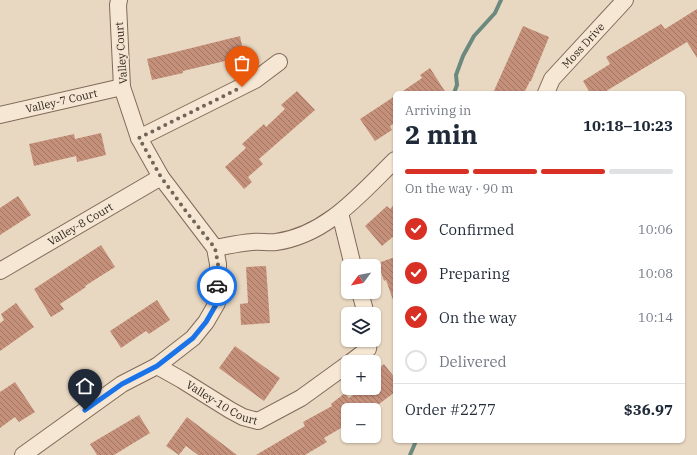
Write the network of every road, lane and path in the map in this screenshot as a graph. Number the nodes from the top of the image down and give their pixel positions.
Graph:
1 (119, 0) edge
2 (625, 0) edge
3 (279, 62) dead end
4 (122, 87) junction
5 (547, 91) edge
6 (0, 115) edge
7 (139, 138) junction
8 (393, 162) edge
9 (161, 177) junction
10 (340, 213) junction
11 (215, 248) junction
12 (351, 259) edge
13 (0, 271) edge
14 (368, 347) edge
15 (360, 355) edge
16 (157, 366) junction
17 (341, 369) edge
18 (23, 455) edge

1 - 4 street, Valley Court
2 - 5 street, Moss Drive
3 - 7 street
4 - 6 street, Valley-7 Court
4 - 7 street, Valley Court
7 - 9 street, Valley Court
8 - 10 street
9 - 11 street, Valley Court
9 - 13 street, Valley-8 Court
10 - 11 street
10 - 12 street
11 - 16 street
14 - 15 street
16 - 17 street, Valley-10 Court
16 - 18 street

